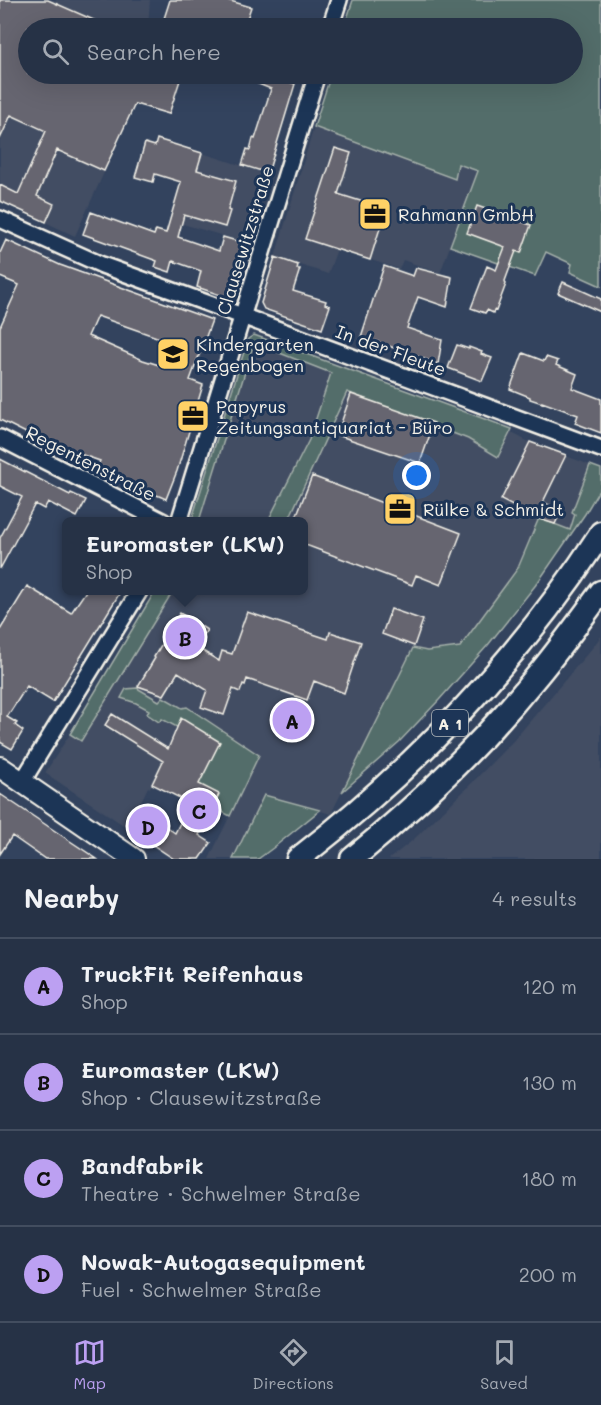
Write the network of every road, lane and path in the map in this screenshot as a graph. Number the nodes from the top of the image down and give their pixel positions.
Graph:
1 (339, 0) edge
2 (333, 18) edge
3 (314, 84) edge
4 (0, 219) edge
5 (242, 316) junction
6 (0, 438) edge
7 (601, 449) edge
8 (154, 517) edge
9 (181, 517) edge
10 (601, 532) edge
11 (601, 592) edge
12 (138, 595) edge
13 (0, 767) edge
14 (21, 782) junction
15 (134, 859) edge
16 (298, 859) edge
17 (352, 859) edge

1 - 2 street
3 - 5 street, Clausewitzstraße
4 - 5 street, In der Fleute
5 - 7 street, In der Fleute
5 - 9 street, Clausewitzstraße
6 - 8 street, Regentenstraße
10 - 16 highway, A 1
11 - 17 highway, A 1
12 - 14 street
13 - 14 main road
14 - 15 main road

